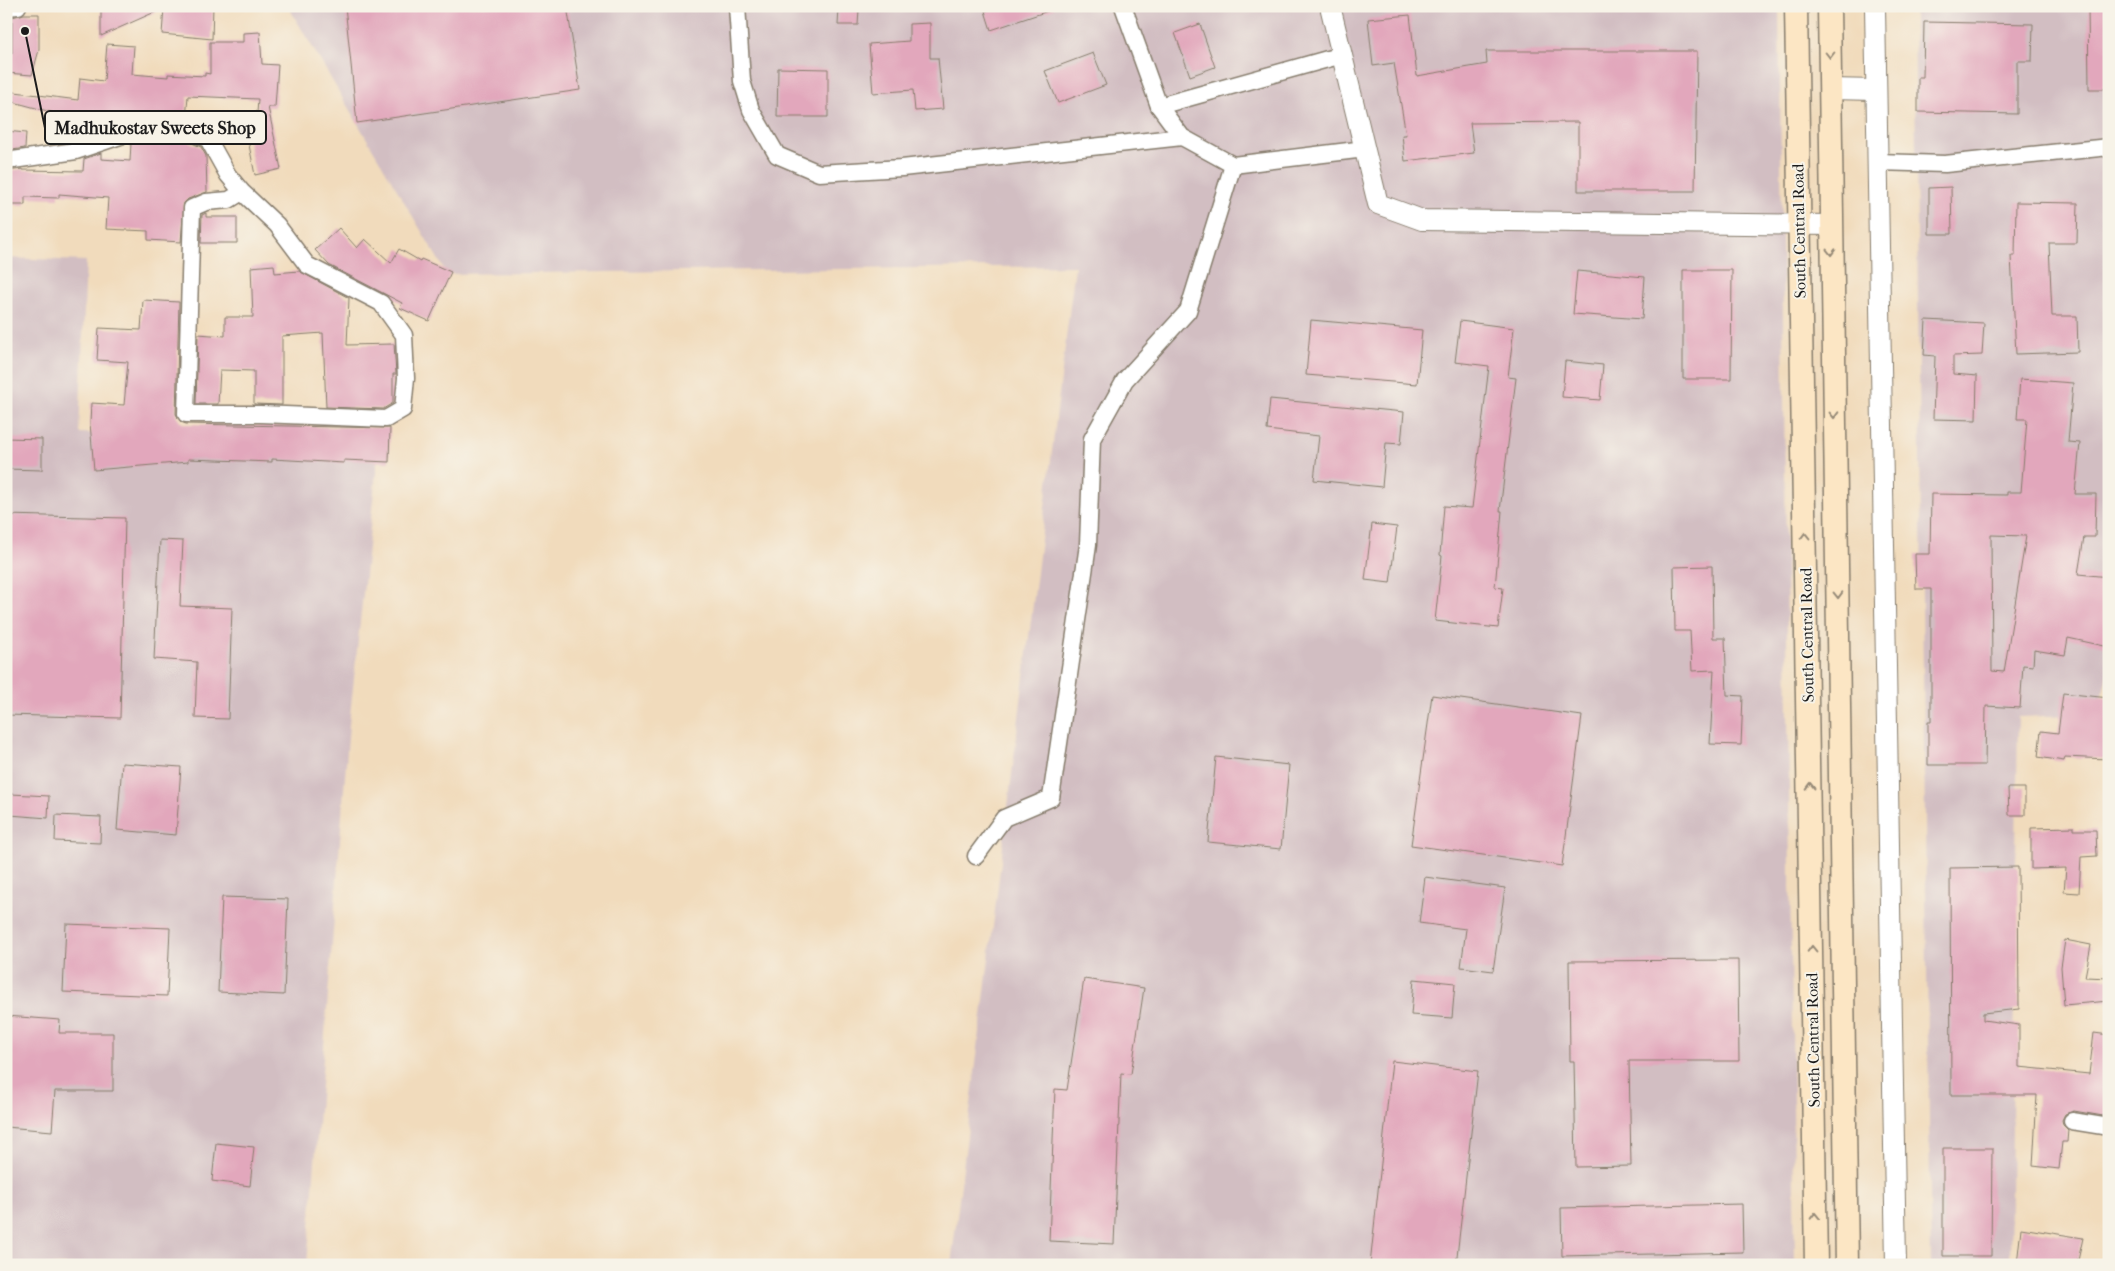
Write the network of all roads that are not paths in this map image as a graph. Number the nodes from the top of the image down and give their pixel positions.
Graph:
1 (18, 6) edge
2 (737, 6) edge
3 (1123, 6) edge
4 (1330, 6) edge
5 (1796, 6) edge
6 (1829, 6) edge
7 (1875, 6) edge
8 (6, 7) edge
9 (1342, 55) junction
10 (1830, 89) junction
11 (1876, 90) junction
12 (1159, 106) junction
13 (1182, 137) junction
14 (1365, 149) junction
15 (2109, 150) edge
16 (6, 161) edge
17 (1877, 162) junction
18 (1233, 165) junction
19 (242, 192) junction
20 (1831, 225) junction
21 (1799, 226) junction
22 (976, 856) dead end
23 (1813, 1000) junction
24 (1843, 1000) junction
25 (2072, 1121) dead end
26 (2109, 1127) edge
27 (1816, 1265) edge
28 (1847, 1265) edge
29 (1896, 1265) edge

1 - 8 street
2 - 13 street
3 - 12 street
4 - 9 street
5 - 21 main road, South Central Road
6 -> 10 main road, South Central Road
7 - 11 street
9 - 12 street
9 - 14 street
10 - 11 street
10 - 20 main road, South Central Road
11 - 17 street
12 - 13 street
13 - 18 street
14 - 18 street
14 - 21 street
15 - 17 street
16 - 19 street
17 - 29 street
18 - 22 street
19 - 19 street
20 - 21 street
20 -> 24 main road, South Central Road
23 -> 21 main road, South Central Road
23 - 24 main road
27 -> 23 main road, South Central Road
24 - 28 main road, South Central Road
25 - 26 street

